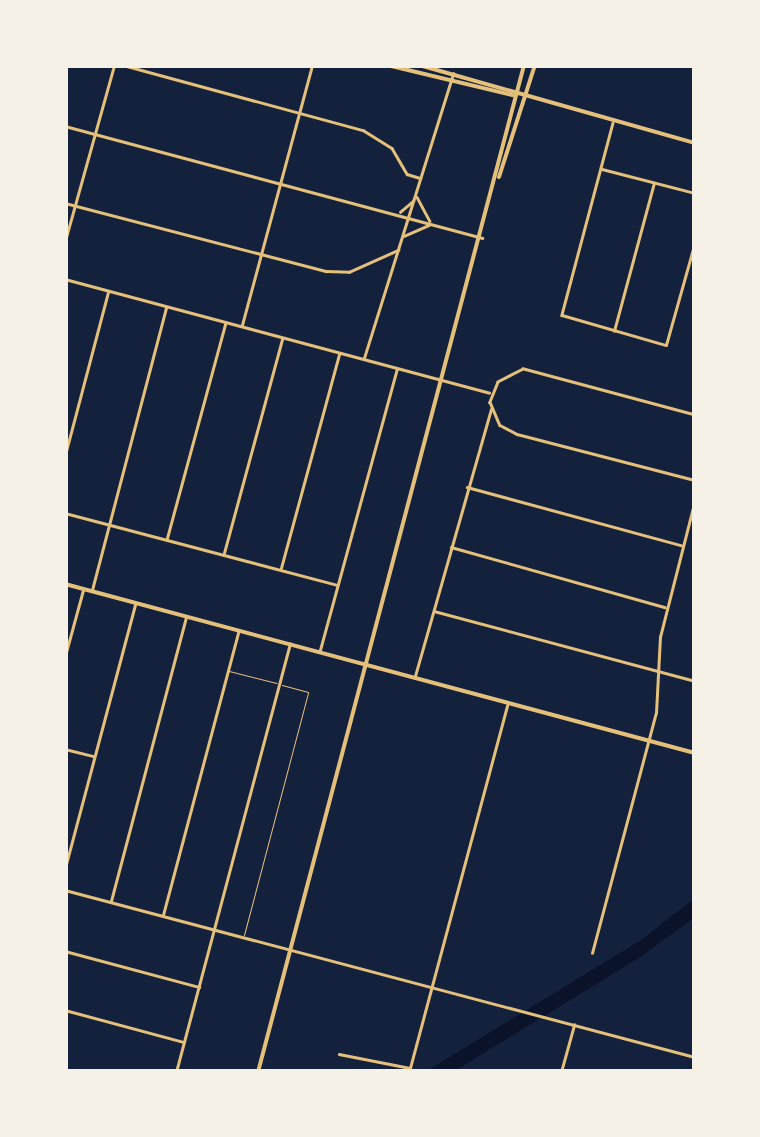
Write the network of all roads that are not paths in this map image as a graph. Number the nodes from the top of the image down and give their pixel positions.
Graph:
1 (114, 65) edge
2 (123, 65) edge
3 (312, 65) edge
4 (386, 65) edge
5 (419, 65) edge
6 (524, 65) edge
7 (535, 65) edge
8 (453, 74) junction
9 (451, 82) junction
10 (516, 95) junction
11 (526, 98) junction
12 (300, 111) junction
13 (614, 121) junction
14 (65, 126) edge
15 (95, 134) junction
16 (695, 143) edge
17 (600, 168) junction
18 (499, 177) junction
19 (420, 178) junction
20 (654, 183) junction
21 (280, 184) junction
22 (416, 193) junction
23 (695, 193) edge
24 (414, 200) junction
25 (65, 202) edge
26 (75, 206) junction
27 (395, 213) junction
28 (410, 216) junction
29 (432, 224) junction
30 (403, 237) junction
31 (482, 238) junction
32 (65, 241) edge
33 (695, 242) edge
34 (398, 250) junction
35 (261, 255) junction
36 (65, 279) edge
37 (108, 291) junction
38 (166, 306) junction
39 (225, 322) junction
40 (242, 326) junction
41 (614, 332) junction
42 (282, 338) junction
43 (340, 353) junction
44 (364, 359) junction
45 (397, 368) junction
46 (444, 381) junction
47 (491, 393) junction
48 (491, 410) junction
49 (695, 415) edge
50 (65, 455) edge
51 (695, 480) edge
52 (466, 487) junction
53 (695, 500) edge
54 (65, 512) edge
55 (108, 524) junction
56 (167, 540) junction
57 (683, 546) junction
58 (450, 547) junction
59 (224, 555) junction
60 (280, 570) junction
61 (65, 584) edge
62 (338, 585) junction
63 (83, 589) junction
64 (91, 591) junction
65 (135, 603) junction
66 (667, 607) junction
67 (433, 610) junction
68 (186, 617) junction
69 (239, 630) junction
70 (290, 644) junction
71 (66, 645) edge
72 (320, 652) junction
73 (65, 656) edge
74 (368, 665) junction
75 (228, 671) junction
76 (658, 672) junction
77 (415, 678) junction
78 (695, 681) edge
79 (280, 684) junction
80 (508, 702) junction
81 (649, 740) junction
82 (65, 749) edge
83 (695, 752) edge
84 (95, 757) junction
85 (65, 868) edge
86 (65, 890) edge
87 (111, 902) junction
88 (163, 916) junction
89 (215, 930) junction
90 (244, 938) junction
91 (65, 951) edge
92 (292, 951) junction
93 (592, 953) dead end
94 (200, 988) junction
95 (432, 988) junction
96 (65, 1010) edge
97 (574, 1025) junction
98 (186, 1042) junction
99 (340, 1054) dead end
100 (695, 1057) edge
101 (65, 1070) edge
102 (73, 1072) edge
103 (176, 1072) edge
104 (258, 1072) edge
105 (562, 1072) edge

1 - 15 street
2 - 12 street
3 - 12 street
4 - 9 main road
5 - 8 main road
6 - 10 main road
7 - 11 main road
8 - 9 street
8 - 10 main road
9 - 10 main road
9 - 19 street
10 - 11 main road
10 - 18 main road
11 - 13 main road
11 - 18 main road
12 - 19 street
12 - 21 street
13 - 16 main road
13 - 17 street
14 - 15 street
15 - 21 street
15 - 26 street
17 - 20 street
17 - 41 street
18 - 31 main road
19 - 22 street
20 - 23 street
20 - 41 street
21 - 27 street
21 - 35 street
22 - 24 street
22 - 29 street
24 - 27 street
24 - 28 street
25 - 26 street
26 - 32 street
26 - 35 street
27 - 28 street
28 - 29 street
28 - 30 street
29 - 30 street
29 - 31 street
30 - 34 street
31 - 46 main road
33 - 41 street
34 - 35 street
34 - 44 street
35 - 40 street
36 - 37 street
37 - 38 street
37 - 50 street
38 - 39 street
38 - 55 street
39 - 40 street
39 - 56 street
40 - 42 street
42 - 43 street
42 - 59 street
43 - 44 street
43 - 60 street
44 - 45 street
45 - 46 street
45 - 62 street
46 - 47 street
46 - 74 main road
47 - 48 street
47 - 49 street
48 - 51 street
48 - 52 street
52 - 57 street
52 - 58 street
53 - 57 street
54 - 55 street
55 - 56 street
55 - 64 street
56 - 59 street
57 - 66 street
58 - 66 street
58 - 67 street
59 - 60 street
60 - 62 street
61 - 63 main road
62 - 72 street
63 - 64 main road
63 - 71 street
64 - 65 main road
65 - 68 main road
65 - 84 street
66 - 76 street
67 - 76 street
67 - 77 street
68 - 69 main road
68 - 87 street
69 - 70 main road
69 - 75 street
70 - 72 main road
70 - 79 street
71 - 73 street
72 - 74 main road
74 - 77 main road
74 - 92 main road
75 - 79 lane
75 - 88 street
76 - 78 street
76 - 81 street
77 - 80 main road
79 - 89 street
79 - 90 lane
80 - 81 main road
80 - 95 street
81 - 83 main road
81 - 93 street
82 - 84 street
84 - 85 street
86 - 87 street
87 - 88 street
88 - 89 street
89 - 90 street
89 - 94 street
90 - 92 street
91 - 94 street
92 - 95 street
92 - 104 main road
94 - 98 street
95 - 97 street
95 - 99 street
96 - 98 street
97 - 100 street
97 - 105 street
98 - 103 street
101 - 102 street

